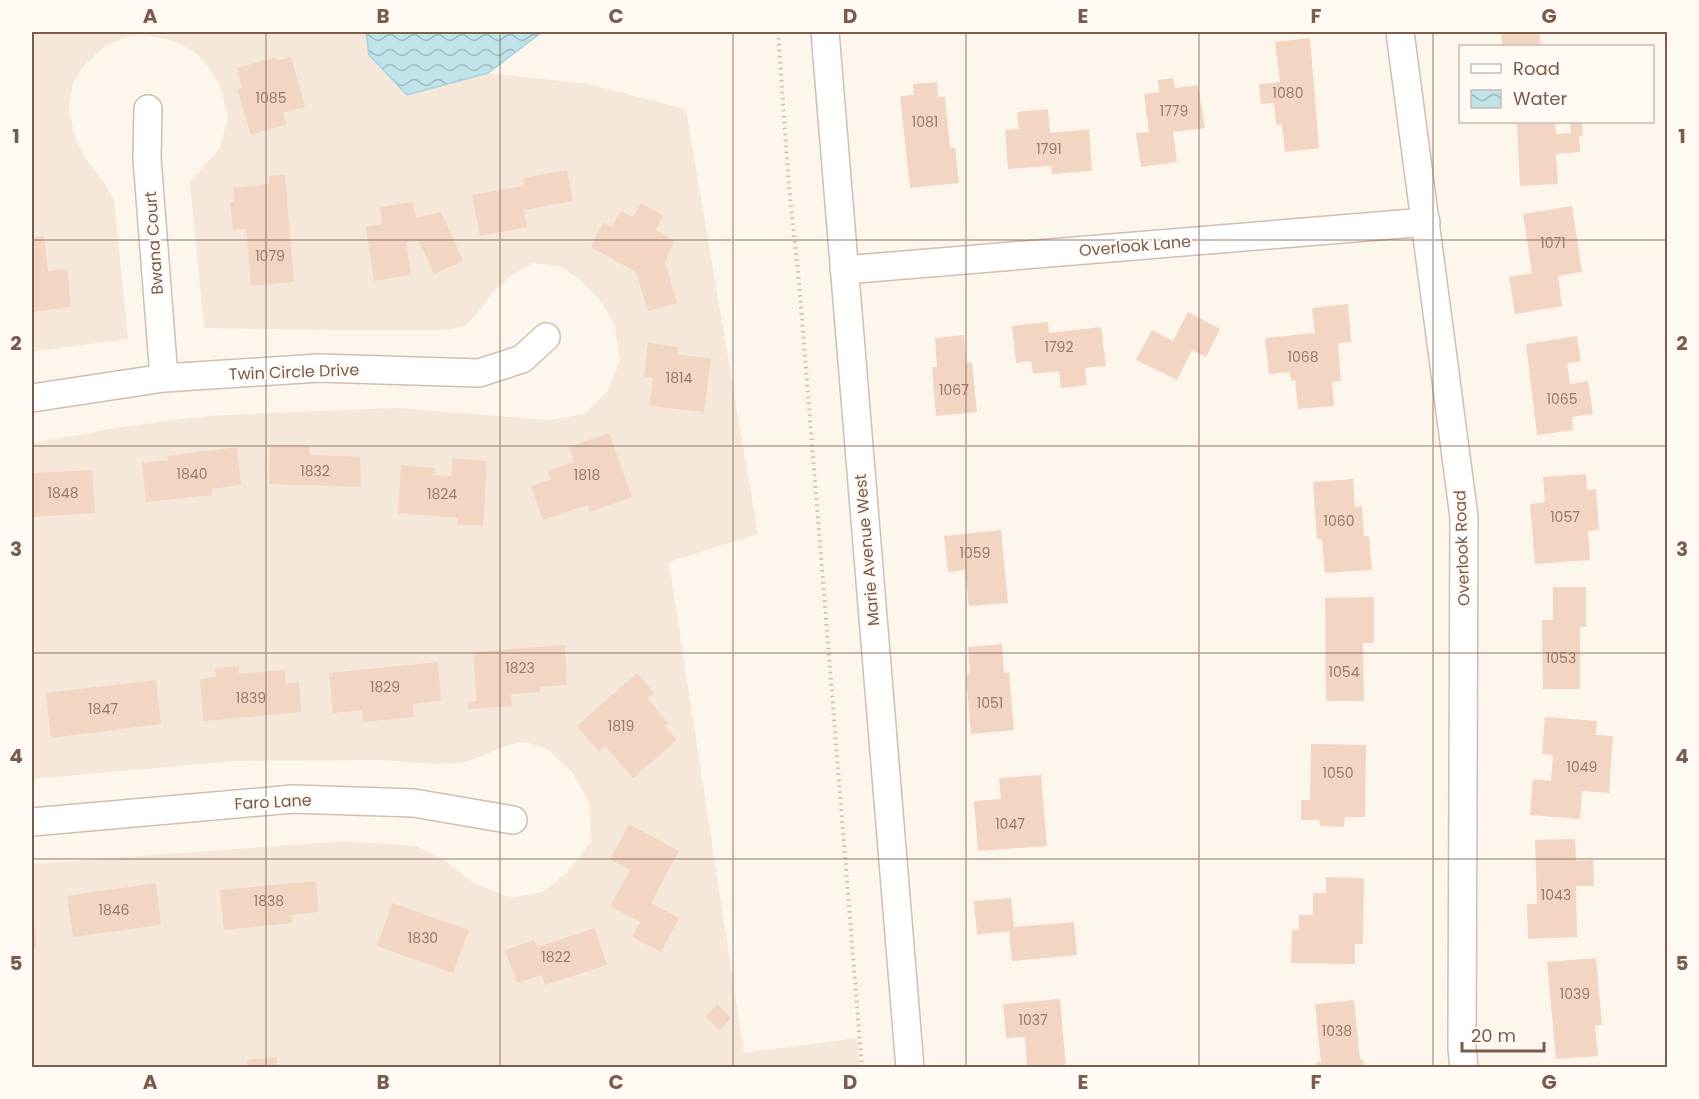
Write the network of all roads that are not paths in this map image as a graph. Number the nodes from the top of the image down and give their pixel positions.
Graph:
1 (825, 32) edge
2 (1400, 32) edge
3 (148, 109) dead end
4 (1426, 222) junction
5 (844, 270) junction
6 (546, 337) dead end
7 (164, 378) junction
8 (32, 398) edge
9 (513, 820) dead end
10 (32, 822) edge
11 (910, 1068) edge
12 (1464, 1068) edge

1 - 5 street, Marie Avenue West
2 - 4 street, Overlook Road
3 - 7 street, Bwana Court
4 - 5 street, Overlook Lane
4 - 12 street, Overlook Road
5 - 11 street, Marie Avenue West
6 - 7 street, Twin Circle Drive
7 - 8 street, Twin Circle Drive
9 - 10 street, Faro Lane

